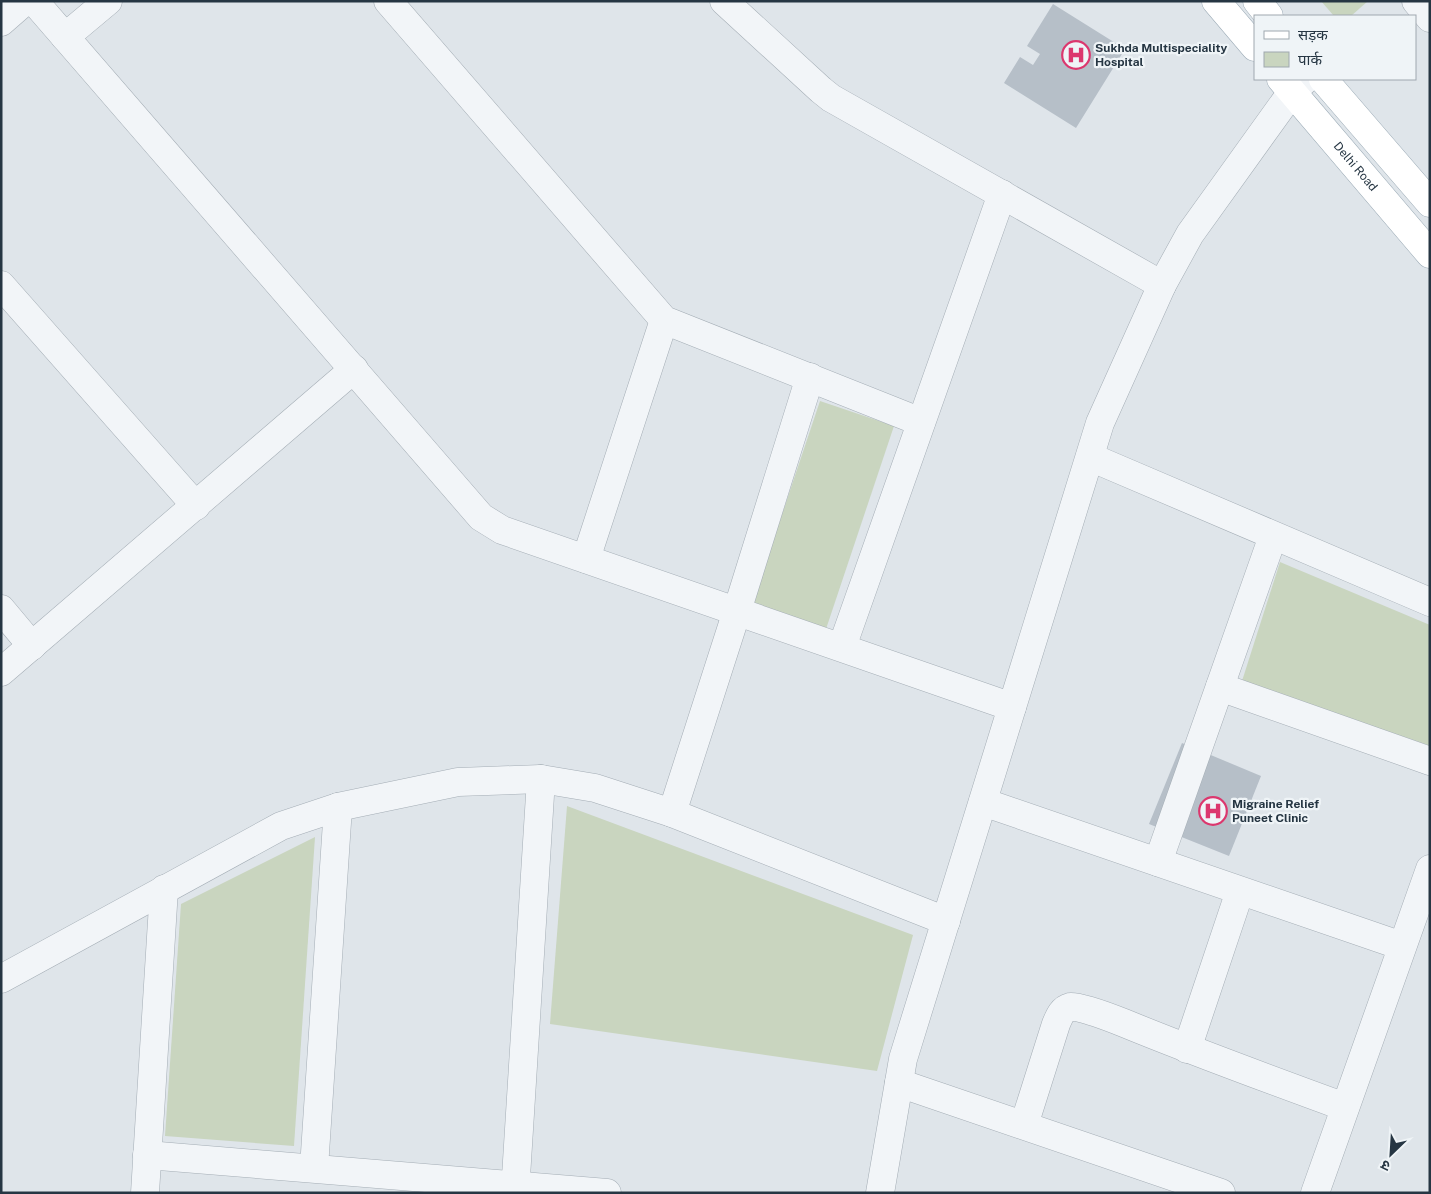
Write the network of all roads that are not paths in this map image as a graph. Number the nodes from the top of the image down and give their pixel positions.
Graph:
1 (25, 1) edge
2 (34, 1) edge
3 (108, 1) edge
4 (388, 1) edge
5 (724, 1) edge
6 (1216, 1) edge
7 (1257, 1) edge
8 (1416, 1) edge
9 (1269, 15) edge
10 (1430, 18) edge
11 (1, 22) edge
12 (65, 37) junction
13 (1254, 46) edge
14 (1324, 80) edge
15 (1293, 83) edge
16 (1002, 194) junction
17 (1430, 203) edge
18 (1430, 254) edge
19 (1, 285) edge
20 (1162, 286) junction
21 (664, 320) junction
22 (354, 370) junction
23 (810, 377) junction
24 (921, 422) junction
25 (1090, 457) junction
26 (196, 506) junction
27 (1273, 536) junction
28 (586, 559) junction
29 (1430, 602) edge
30 (1, 609) edge
31 (737, 611) junction
32 (32, 646) junction
33 (842, 647) junction
34 (1, 672) edge
35 (1220, 687) junction
36 (1012, 707) junction
37 (1430, 761) edge
38 (541, 779) junction
39 (983, 802) junction
40 (338, 807) junction
41 (672, 813) junction
42 (1158, 862) junction
43 (1430, 869) edge
44 (164, 889) junction
45 (1240, 891) junction
46 (946, 921) junction
47 (1402, 946) junction
48 (1, 979) edge
49 (1187, 1049) junction
50 (899, 1082) junction
51 (1345, 1107) junction
52 (1024, 1125) junction
53 (147, 1155) junction
54 (314, 1168) junction
55 (516, 1189) edge
56 (145, 1193) edge
57 (607, 1193) edge
58 (880, 1193) edge
59 (1221, 1193) edge
60 (1314, 1193) edge

1 - 11 street
2 - 12 street
3 - 12 street
4 - 21 street
5 - 16 street
6 - 13 main road
7 - 9 main road
8 - 10 street
12 - 22 street
14 - 17 main road
15 - 18 main road, Delhi Road
15 - 20 street
16 - 20 street
16 - 24 street
19 - 26 street
20 - 25 street
21 - 23 street
21 - 28 street
22 - 26 street
22 - 28 street
23 - 24 street
23 - 31 street
24 - 33 street
25 - 27 street
25 - 36 street
26 - 32 street
27 - 29 street
27 - 35 street
28 - 31 street
30 - 32 street
31 - 33 street
31 - 41 street
32 - 34 street
33 - 36 street
35 - 37 street
35 - 42 street
36 - 39 street
38 - 40 street
38 - 41 street
38 - 55 street
39 - 42 street
39 - 46 street
40 - 44 street
40 - 54 street
41 - 46 street
42 - 45 street
43 - 47 street
44 - 48 street
44 - 53 street
45 - 47 street
45 - 49 street
46 - 50 street
47 - 51 street
49 - 51 street
49 - 52 street
50 - 52 street
50 - 58 street
51 - 60 street
52 - 59 street
53 - 54 street
53 - 56 street
54 - 55 street
55 - 57 street

